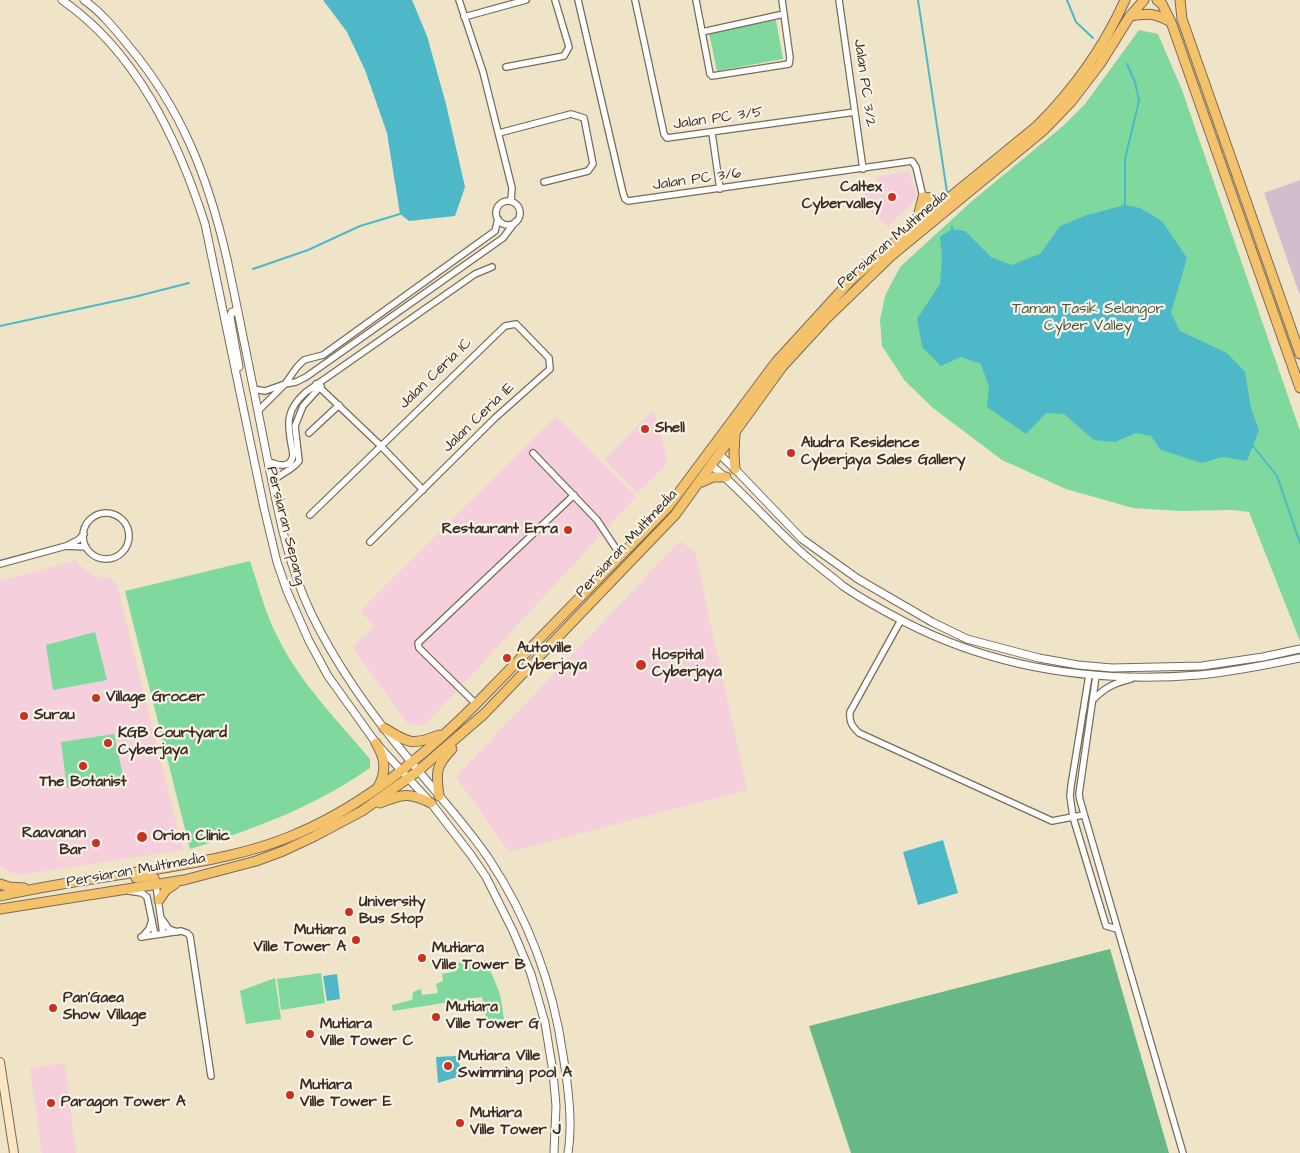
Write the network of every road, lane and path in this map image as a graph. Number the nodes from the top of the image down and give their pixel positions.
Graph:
1 (62, 0) edge
2 (84, 0) edge
3 (458, 0) edge
4 (526, 0) edge
5 (555, 0) edge
6 (578, 0) edge
7 (635, 0) edge
8 (696, 0) edge
9 (782, 0) edge
10 (839, 0) edge
11 (1126, 0) edge
12 (1144, 0) edge
13 (1157, 0) edge
14 (1180, 0) edge
15 (784, 14) junction
16 (1130, 16) junction
17 (464, 17) junction
18 (1171, 22) junction
19 (702, 32) junction
20 (506, 66) dead end
21 (855, 112) junction
22 (499, 133) junction
23 (712, 133) junction
24 (863, 169) junction
25 (544, 182) dead end
26 (720, 189) junction
27 (923, 197) junction
28 (945, 200) junction
29 (511, 201) junction
30 (936, 214) junction
31 (498, 219) junction
32 (515, 222) junction
33 (916, 225) junction
34 (492, 267) dead end
35 (238, 311) junction
36 (1300, 354) edge
37 (550, 364) joint
38 (285, 384) junction
39 (318, 386) junction
40 (1300, 388) edge
41 (253, 389) junction
42 (339, 405) junction
43 (258, 411) junction
44 (244, 412) junction
45 (309, 433) dead end
46 (735, 433) junction
47 (381, 446) junction
48 (533, 453) dead end
49 (720, 455) junction
50 (268, 461) junction
51 (712, 466) junction
52 (735, 469) junction
53 (726, 477) junction
54 (272, 482) junction
55 (700, 482) junction
56 (423, 490) junction
57 (574, 495) junction
58 (310, 515) dead end
59 (84, 534) junction
60 (370, 542) dead end
61 (66, 546) junction
62 (86, 546) junction
63 (621, 556) junction
64 (0, 564) edge
65 (901, 620) junction
66 (1300, 649) edge
67 (1300, 658) edge
68 (1092, 675) junction
69 (1140, 677) junction
70 (1093, 700) junction
71 (476, 704) junction
72 (470, 727) junction
73 (384, 728) junction
74 (447, 733) junction
75 (376, 743) junction
76 (411, 763) junction
77 (401, 771) junction
78 (418, 771) junction
79 (408, 779) junction
80 (376, 789) junction
81 (440, 796) junction
82 (431, 803) junction
83 (362, 811) junction
84 (1083, 816) junction
85 (1073, 817) junction
86 (112, 876) junction
87 (184, 880) junction
88 (0, 884) edge
89 (156, 885) junction
90 (38, 889) junction
91 (116, 891) junction
92 (0, 896) edge
93 (158, 900) junction
94 (15, 906) junction
95 (0, 909) edge
96 (152, 914) junction
97 (161, 915) junction
98 (0, 916) edge
99 (1117, 929) junction
100 (177, 932) junction
101 (163, 934) junction
102 (155, 935) junction
103 (0, 1062) edge
104 (212, 1076) dead end
105 (14, 1153) edge
106 (554, 1153) edge
107 (568, 1153) edge
108 (1183, 1153) edge

1 - 44 street, Persiaran Sepang
2 - 35 street, Persiaran Sepang
3 - 17 street
4 - 17 street
5 - 20 street
6 - 26 street, Jalan PC 3/6
7 - 23 street, Jalan PC 3/5
8 - 19 street
9 - 15 street
10 - 21 street, Jalan PC 3/2
11 - 28 main road, Persiaran Multimedia
12 - 16 main road, Persiaran Multimedia
13 - 18 main road
14 - 36 main road
15 - 19 street
15 - 19 street
16 - 18 main road
16 - 30 main road, Persiaran Multimedia
17 - 22 street
18 - 40 main road
21 - 23 street, Jalan PC 3/5
21 - 24 street, Jalan PC 3/2
22 - 25 street
22 - 29 street
23 - 26 street
24 - 26 street, Jalan PC 3/6
24 - 27 street, Jalan PC 3/6
27 - 28 main road
27 - 30 street, Jalan PC 3/6
27 - 33 main road
28 - 30 main road, Persiaran Multimedia
29 - 31 street
29 - 32 street
30 - 33 main road, Persiaran Multimedia
30 - 46 main road, Persiaran Multimedia
31 - 32 street
31 - 38 street
32 - 38 street
33 - 63 main road, Persiaran Multimedia
34 - 39 street
35 - 41 street, Persiaran Sepang
35 - 44 street
37 - 47 street, Jalan Ceria 1C
37 - 56 street, Jalan Ceria 1E
38 - 41 street
38 - 43 street
39 - 42 street
39 - 50 street
39 - 54 street
41 - 43 street, Persiaran Sepang
42 - 45 street
42 - 47 street
43 - 50 street, Persiaran Sepang
44 - 75 street, Persiaran Sepang
46 - 49 main road, Persiaran Multimedia
46 - 52 main road
47 - 56 street
47 - 58 street, Jalan Ceria 1C
48 - 57 street
49 - 51 main road, Persiaran Multimedia
49 - 52 street
50 - 54 street, Persiaran Sepang
51 - 53 street
51 - 55 main road, Persiaran Multimedia
52 - 66 street
53 - 55 main road
53 - 65 street
54 - 73 street, Persiaran Sepang
55 - 72 main road, Persiaran Multimedia
56 - 60 street, Jalan Ceria 1E
57 - 63 street
57 - 71 street
59 - 61 street
59 - 62 street
59 - 62 street
61 - 62 street
61 - 64 street
63 - 71 main road, Persiaran Multimedia
65 - 68 street
65 - 85 street
67 - 69 street
68 - 69 street
68 - 70 street
68 - 85 street
69 - 70 street
70 - 84 street
71 - 74 main road, Persiaran Multimedia
72 - 78 main road, Persiaran Multimedia
72 - 81 main road
73 - 74 main road
73 - 76 street, Persiaran Sepang
74 - 76 main road, Persiaran Multimedia
75 - 77 street, Persiaran Sepang
75 - 80 main road
76 - 77 main road, Persiaran Multimedia
76 - 78 street, Persiaran Sepang
77 - 79 street, Persiaran Sepang
77 - 80 main road, Persiaran Multimedia
78 - 79 main road, Persiaran Multimedia
78 - 81 street, Persiaran Sepang
79 - 82 street, Persiaran Sepang
79 - 83 main road, Persiaran Multimedia
80 - 86 main road, Persiaran Multimedia
81 - 107 street, Persiaran Sepang
82 - 83 main road
82 - 106 street, Persiaran Sepang
83 - 87 main road, Persiaran Multimedia
84 - 85 street
84 - 99 street
85 - 99 street
86 - 89 main road
86 - 90 main road, Persiaran Multimedia
87 - 89 main road, Persiaran Multimedia
87 - 93 main road
88 - 90 main road
89 - 91 main road, Persiaran Multimedia
89 - 93 street
90 - 92 main road, Persiaran Multimedia
91 - 94 main road, Persiaran Multimedia
91 - 96 street
93 - 97 street
94 - 95 main road, Persiaran Multimedia
94 - 98 main road
96 - 102 street
96 - 102 street
97 - 100 street
97 - 101 street
99 - 108 street
100 - 101 street
100 - 104 street
101 - 102 street
103 - 105 main road

